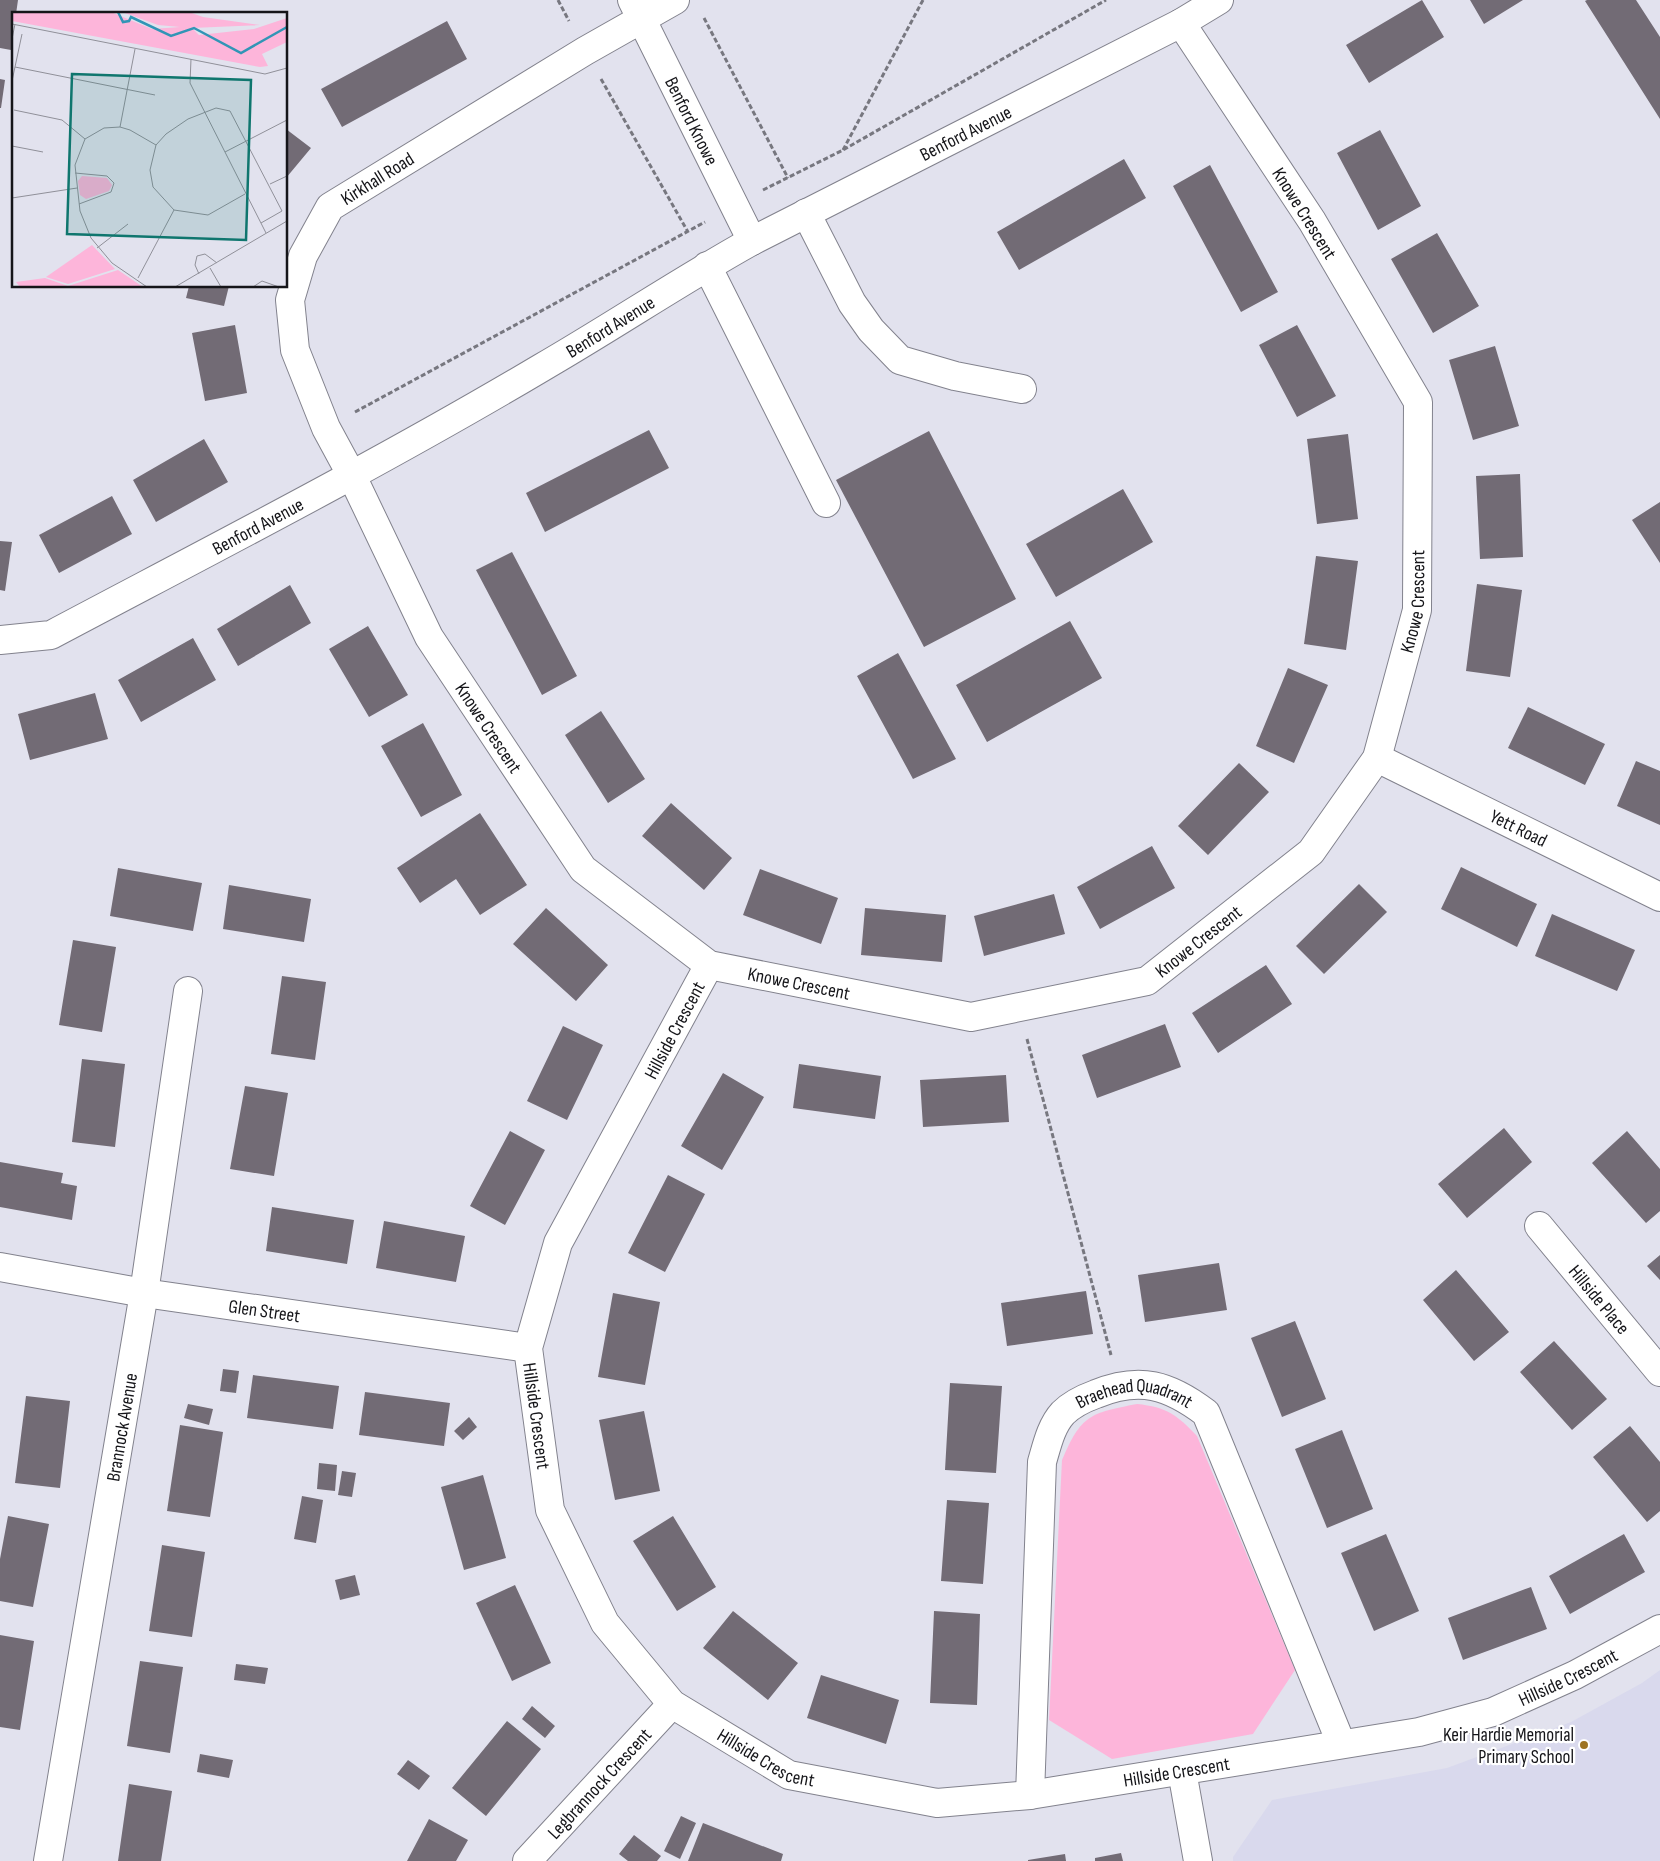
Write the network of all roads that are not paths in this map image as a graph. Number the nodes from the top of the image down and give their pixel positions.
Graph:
1 (675, 0) edge
2 (1219, 0) edge
3 (637, 10) edge
4 (1181, 23) junction
5 (806, 213) junction
6 (752, 241) junction
7 (707, 266) junction
8 (1022, 389) dead end
9 (352, 476) junction
10 (826, 503) dead end
11 (0, 640) edge
12 (1378, 758) junction
13 (1660, 897) edge
14 (709, 965) junction
15 (188, 991) dead end
16 (1539, 1226) dead end
17 (0, 1267) edge
18 (144, 1292) junction
19 (528, 1348) junction
20 (1660, 1372) edge
21 (1660, 1629) edge
22 (672, 1704) junction
23 (1341, 1744) junction
24 (1182, 1771) junction
25 (1030, 1795) junction
26 (48, 1861) edge
27 (527, 1861) edge
28 (1198, 1861) edge

1 - 3 street, Kirkhall Road
2 - 4 street, Benford Avenue
3 - 6 street, Benford Knowe
3 - 9 street, Kirkhall Road
4 - 5 street, Benford Avenue
4 - 12 street, Knowe Crescent
5 - 6 street, Benford Avenue
5 - 8 street
6 - 7 street, Benford Avenue
7 - 9 street, Benford Avenue
7 - 10 street
9 - 11 street, Benford Avenue
9 - 14 street, Knowe Crescent
12 - 13 street, Yett Road
12 - 14 street, Knowe Crescent
14 - 19 street, Hillside Crescent
15 - 18 street, Brannock Avenue
16 - 20 street, Hillside Place
17 - 18 street, Glen Street
18 - 19 street, Glen Street
18 - 26 street, Brannock Avenue
19 - 22 street, Hillside Crescent
21 - 23 street, Hillside Crescent
22 - 25 street, Hillside Crescent
22 - 27 street, Legbrannock Crescent
23 - 24 street, Hillside Crescent
23 - 25 street, Braehead Quadrant
24 - 25 street, Hillside Crescent
24 - 28 street

